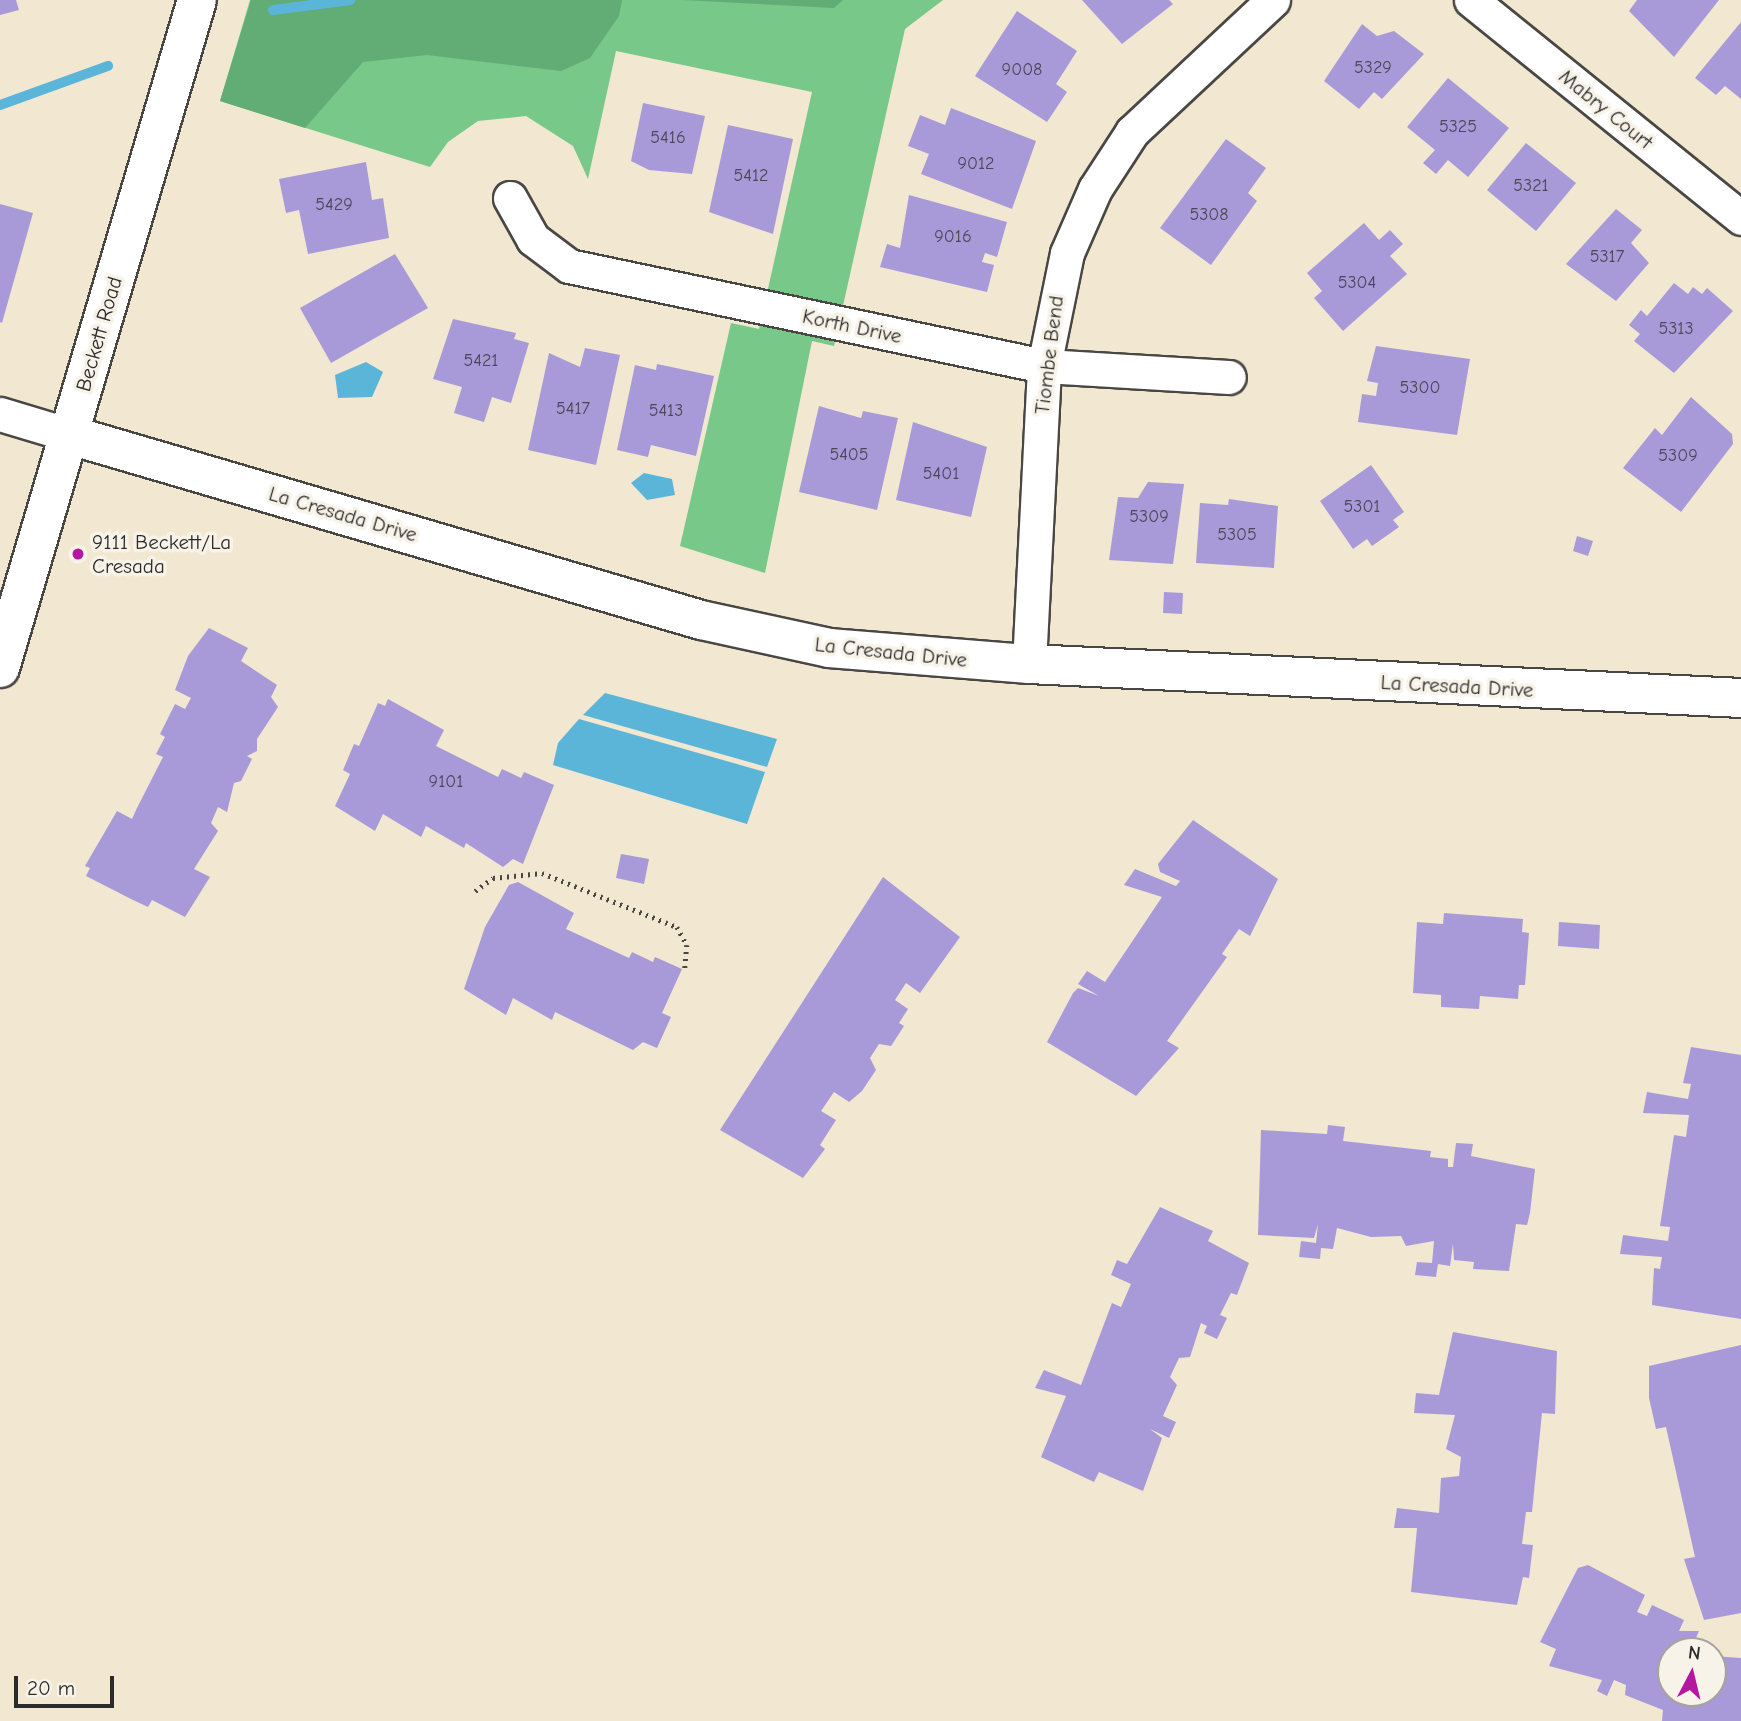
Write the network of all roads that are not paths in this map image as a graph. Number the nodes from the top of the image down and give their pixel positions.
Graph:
1 (197, 0) edge
2 (1273, 0) edge
3 (1471, 0) edge
4 (510, 198) dead end
5 (1741, 218) edge
6 (1044, 366) junction
7 (1229, 377) dead end
8 (0, 414) edge
9 (70, 435) junction
10 (1029, 664) junction
11 (0, 668) edge
12 (1741, 698) edge

1 - 9 street, Beckett Road
2 - 6 street, Tiombe Bend
3 - 5 street, Mabry Court
4 - 6 street, Korth Drive
6 - 7 street, Korth Drive
6 - 10 street, Tiombe Bend
8 - 9 street
9 - 10 street, La Cresada Drive
9 - 11 street, Beckett Road
10 - 12 street, La Cresada Drive

